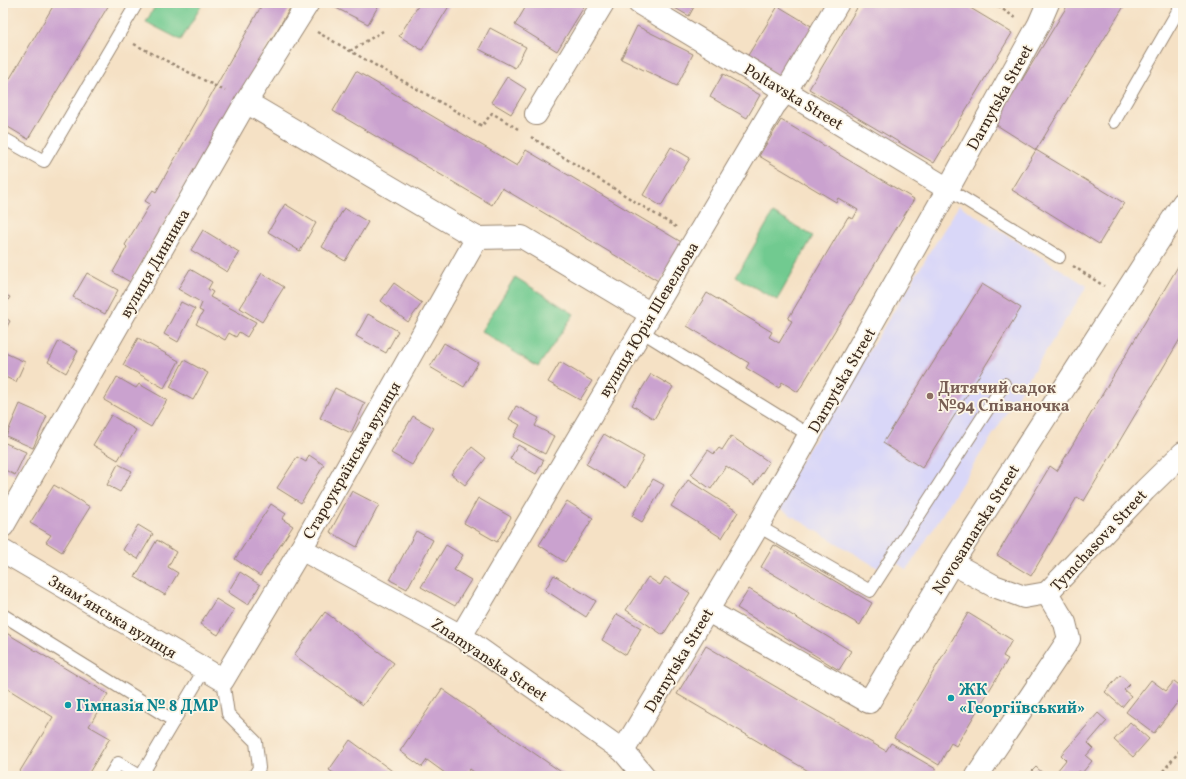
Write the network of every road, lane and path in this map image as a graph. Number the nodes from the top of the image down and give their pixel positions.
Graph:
1 (137, 3) edge
2 (603, 3) edge
3 (639, 3) edge
4 (838, 3) edge
5 (993, 3) edge
6 (1048, 3) edge
7 (1182, 5) edge
8 (303, 12) edge
9 (1036, 30) junction
10 (383, 31) dead end
11 (118, 35) junction
12 (350, 51) junction
13 (786, 91) junction
14 (246, 102) junction
15 (536, 114) dead end
16 (1114, 122) dead end
17 (519, 130) dead end
18 (526, 134) dead end
19 (3, 138) edge
20 (948, 189) junction
21 (1183, 203) edge
22 (477, 238) junction
23 (696, 238) junction
24 (1059, 257) joint
25 (1123, 297) junction
26 (646, 323) junction
27 (1004, 384) dead end
28 (810, 435) junction
29 (1183, 453) edge
30 (3, 526) edge
31 (758, 526) junction
32 (301, 549) junction
33 (3, 551) edge
34 (952, 563) junction
35 (1047, 593) junction
36 (708, 611) junction
37 (3, 615) edge
38 (461, 636) junction
39 (204, 670) junction
40 (223, 680) junction
41 (174, 720) junction
42 (1183, 747) edge
43 (623, 751) junction
44 (110, 776) edge
45 (140, 776) edge
46 (254, 776) edge
47 (644, 776) edge
48 (977, 776) edge
49 (1159, 776) edge

1 - 11 lane
2 - 15 street
3 - 13 street, Poltavska Street
4 - 13 street, вулиця Юрія Шевельова
5 - 9 path
6 - 9 street, Darnytska Street
7 - 16 lane
8 - 12 path
8 - 14 street, вулиця Динника
9 - 20 street, Darnytska Street
10 - 12 path
11 - 14 path
11 - 19 lane
12 - 17 path
13 - 20 street, Poltavska Street
13 - 23 street, вулиця Юрія Шевельова
14 - 22 street
14 - 30 street, вулиця Динника
18 - 23 path
20 - 24 lane
20 - 28 street, Darnytska Street
21 - 25 street, Novosamarska Street
22 - 26 street
22 - 32 street, Староукраїнська вулиця
23 - 26 street, вулиця Юрія Шевельова
24 - 25 path
25 - 34 street, Novosamarska Street
26 - 28 lane
26 - 38 street, вулиця Юрія Шевельова
27 - 31 lane
28 - 31 street, Darnytska Street
29 - 35 street, Tymchasova Street
31 - 36 street, Darnytska Street
32 - 38 street, Znamyanska Street
32 - 40 street, Староукраїнська вулиця
33 - 39 street, Знамʼянська вулиця
34 - 35 street
34 - 36 street, Novosamarska Street
35 - 48 street, Tymchasova Street
36 - 43 street, Darnytska Street
37 - 41 lane
38 - 43 street, Znamyanska Street
39 - 40 street, Знамʼянська вулиця
39 - 41 lane
40 - 46 lane
41 - 45 lane
42 - 49 path
43 - 47 street, Znamyanska Street
44 - 45 lane

